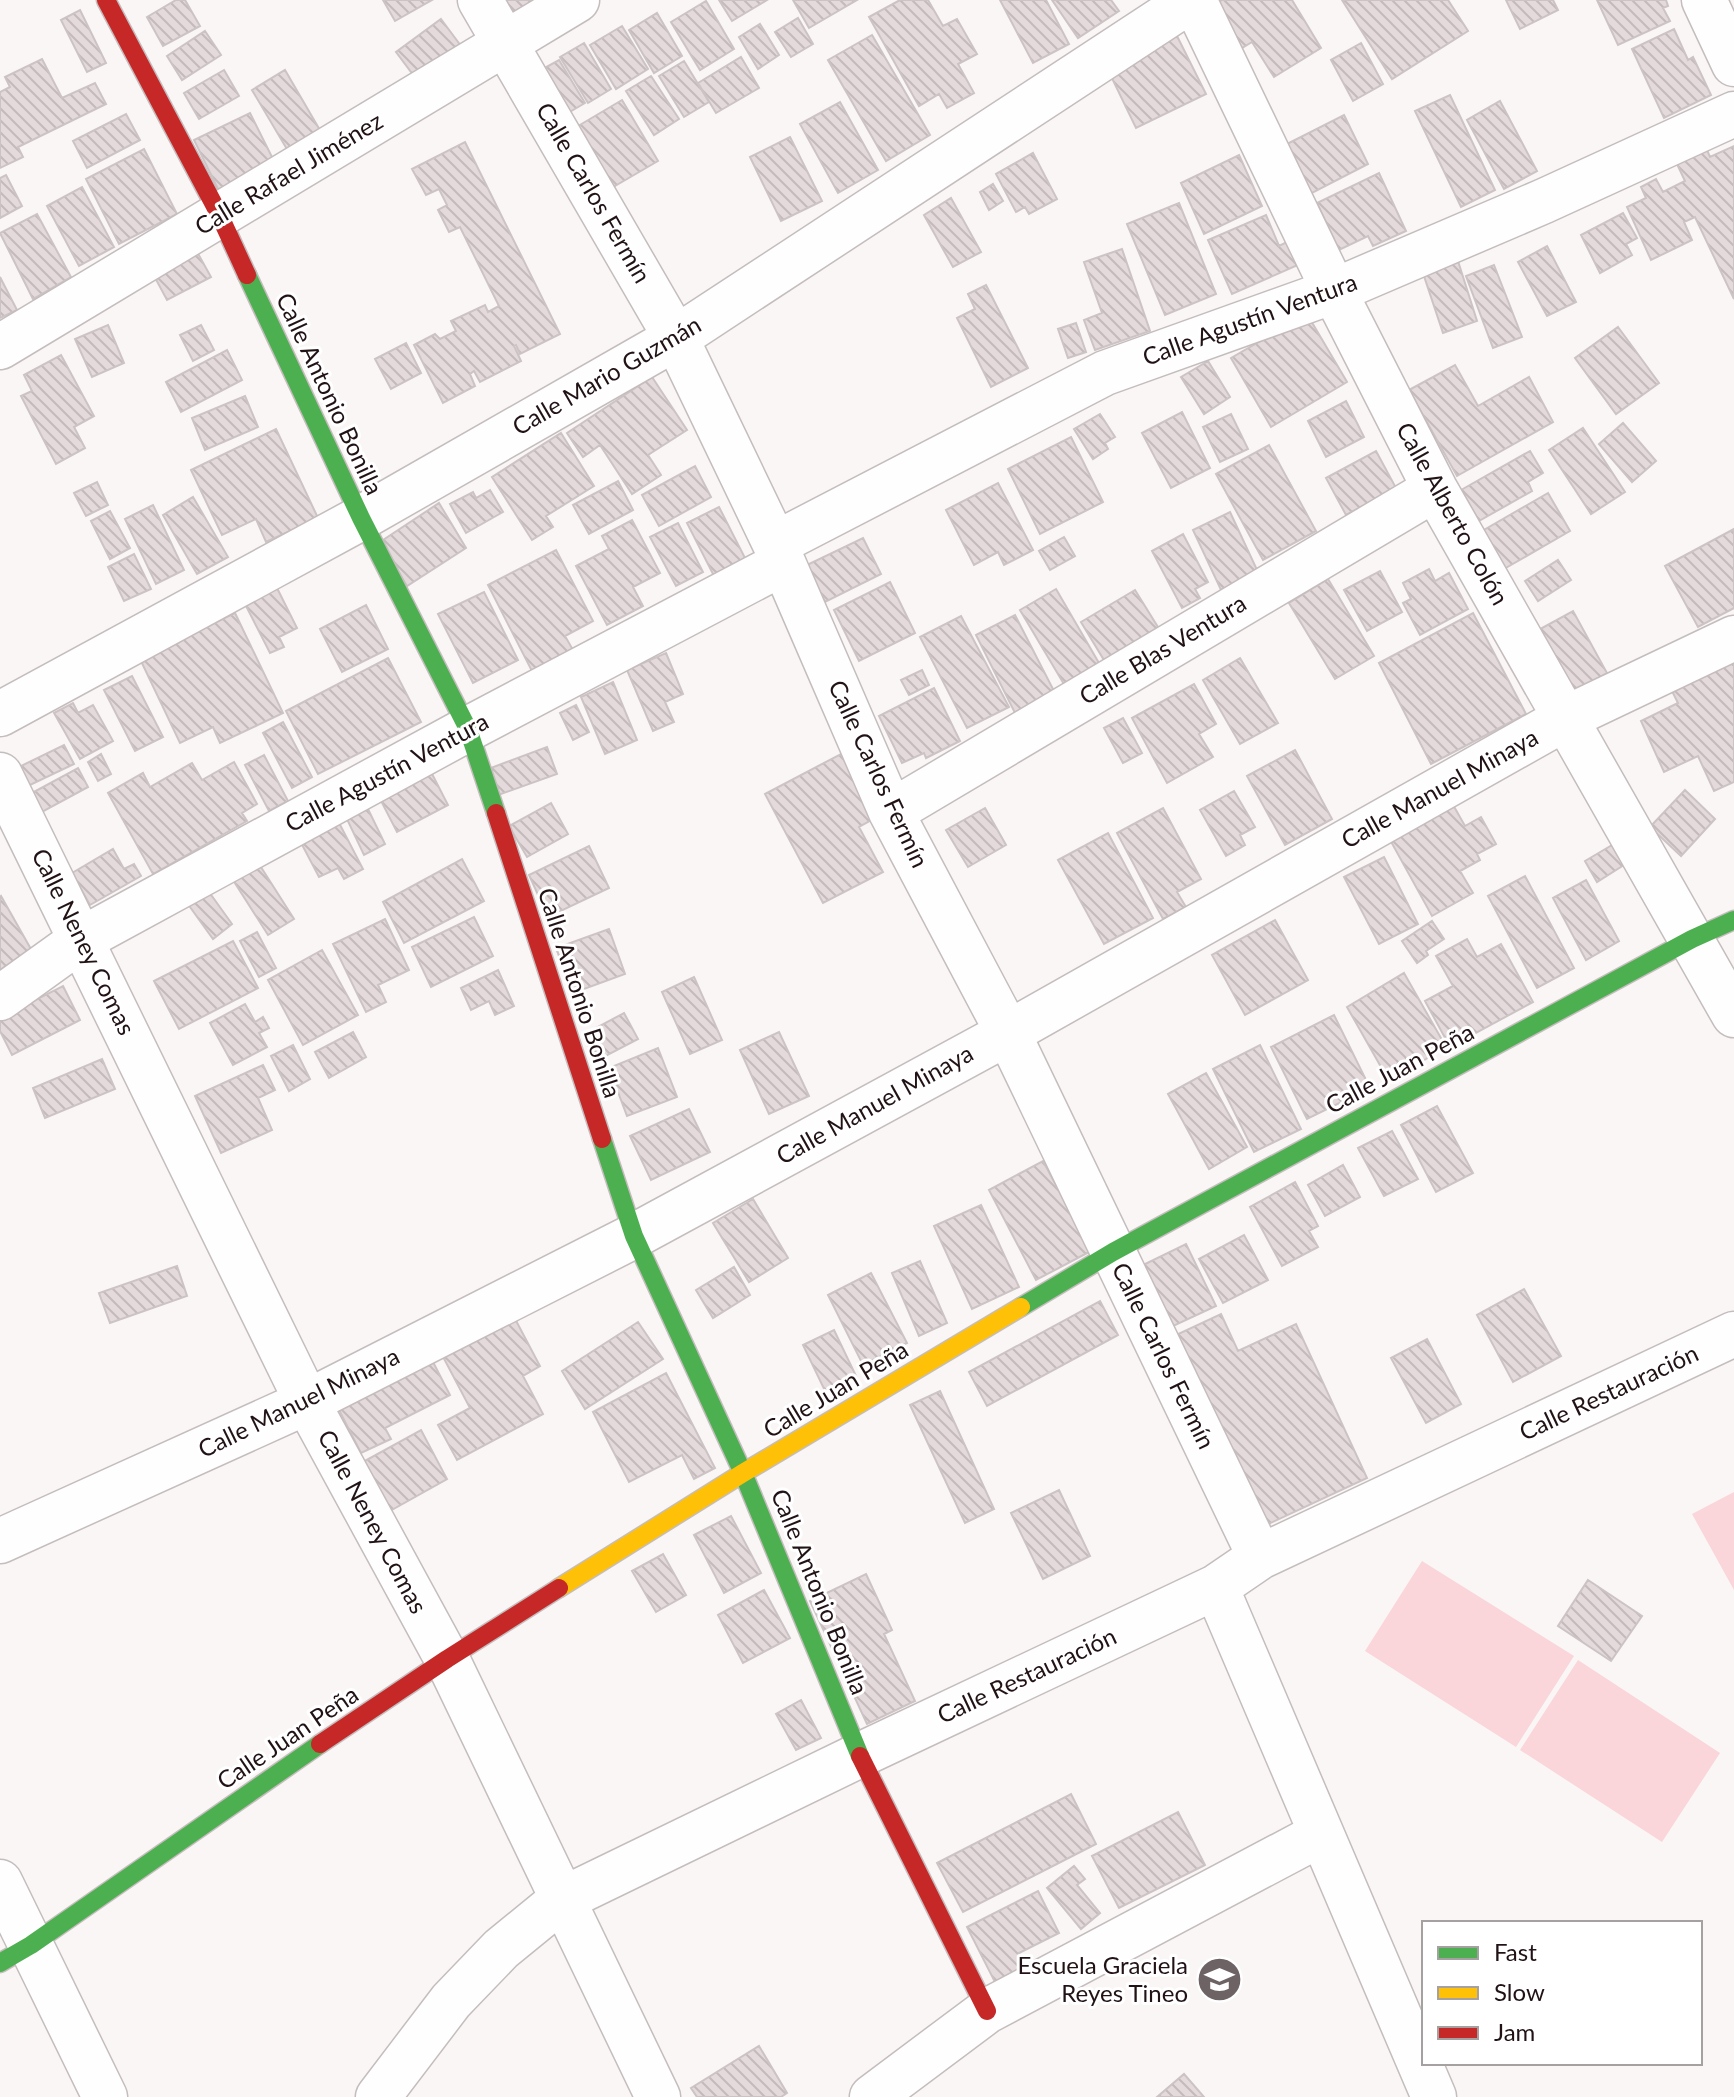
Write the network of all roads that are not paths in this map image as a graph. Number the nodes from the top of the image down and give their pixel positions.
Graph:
1 (106, 0) edge
2 (480, 0) edge
3 (577, 0) edge
4 (1192, 0) edge
5 (1704, 0) edge
6 (507, 44) junction
7 (1730, 48) edge
8 (1734, 114) edge
9 (219, 214) junction
10 (1334, 291) junction
11 (676, 338) junction
12 (0, 347) edge
13 (1435, 489) junction
14 (361, 518) junction
15 (779, 553) junction
16 (1734, 638) edge
17 (0, 714) edge
18 (1566, 718) junction
19 (468, 729) junction
20 (0, 775) edge
21 (891, 812) junction
22 (1734, 920) edge
23 (82, 939) junction
24 (1692, 939) junction
25 (0, 998) edge
26 (1734, 1015) edge
27 (1008, 1033) junction
28 (634, 1236) junction
29 (1113, 1252) junction
30 (1734, 1334) edge
31 (307, 1402) junction
32 (743, 1473) junction
33 (0, 1541) edge
34 (1260, 1557) junction
35 (1216, 1587) junction
36 (447, 1659) junction
37 (860, 1755) junction
38 (1321, 1834) junction
39 (0, 1882) edge
40 (561, 1900) junction
41 (16, 1954) edge
42 (987, 2011) junction
43 (105, 2097) edge
44 (378, 2097) edge
45 (658, 2097) edge
46 (872, 2097) edge
47 (1434, 2097) edge

1 - 9 street, Calle Antonio Bonilla
2 - 6 street, Calle Carlos Fermín
3 - 6 street, Calle Rafael Jiménez
4 - 10 street, Calle Alberto Colón
4 - 11 street, Calle Mario Guzmán
5 - 7 street
6 - 9 street, Calle Rafael Jiménez
6 - 11 street, Calle Carlos Fermín
8 - 10 street, Calle Agustín Ventura
9 - 12 street, Calle Rafael Jiménez
9 - 14 street, Calle Antonio Bonilla
10 - 13 street, Calle Alberto Colón
10 - 15 street, Calle Agustín Ventura
11 - 14 street, Calle Mario Guzmán
11 - 15 street, Calle Carlos Fermín
13 - 18 street, Calle Alberto Colón
13 - 21 street, Calle Blas Ventura
14 - 17 street, Calle Mario Guzmán
14 - 19 street, Calle Antonio Bonilla
15 - 19 street, Calle Agustín Ventura
15 - 21 street, Calle Carlos Fermín
16 - 18 street, Calle Manuel Minaya
18 - 24 street, Calle Alberto Colón
18 - 27 street, Calle Manuel Minaya
19 - 23 street, Calle Agustín Ventura
19 - 28 street, Calle Antonio Bonilla
20 - 23 street, Calle Neney Comas
21 - 27 street, Calle Carlos Fermín
22 - 24 street, Calle Juan Peña
23 - 25 street, Calle Agustín Ventura
23 - 31 street, Calle Neney Comas
24 - 26 street, Calle Alberto Colón
24 - 29 street, Calle Juan Peña
27 - 28 street, Calle Manuel Minaya
27 - 29 street, Calle Carlos Fermín
28 - 31 street, Calle Manuel Minaya
28 - 32 street, Calle Antonio Bonilla
29 - 32 street, Calle Juan Peña
29 - 34 street, Calle Carlos Fermín
30 - 34 street, Calle Restauración
31 - 33 street, Calle Manuel Minaya
31 - 36 street, Calle Neney Comas
32 - 36 street, Calle Juan Peña
32 - 37 street, Calle Antonio Bonilla
34 - 35 street, Calle Restauración
35 - 37 street, Calle Restauración
35 - 38 street
36 - 40 street, Calle Neney Comas
36 - 41 street, Calle Juan Peña
37 - 40 street, Calle Restauración
37 - 42 street, Calle Antonio Bonilla
38 - 42 street
38 - 47 street
39 - 41 street
40 - 44 street, Calle Restauración
40 - 45 street, Calle Neney Comas
41 - 43 street
42 - 46 street

